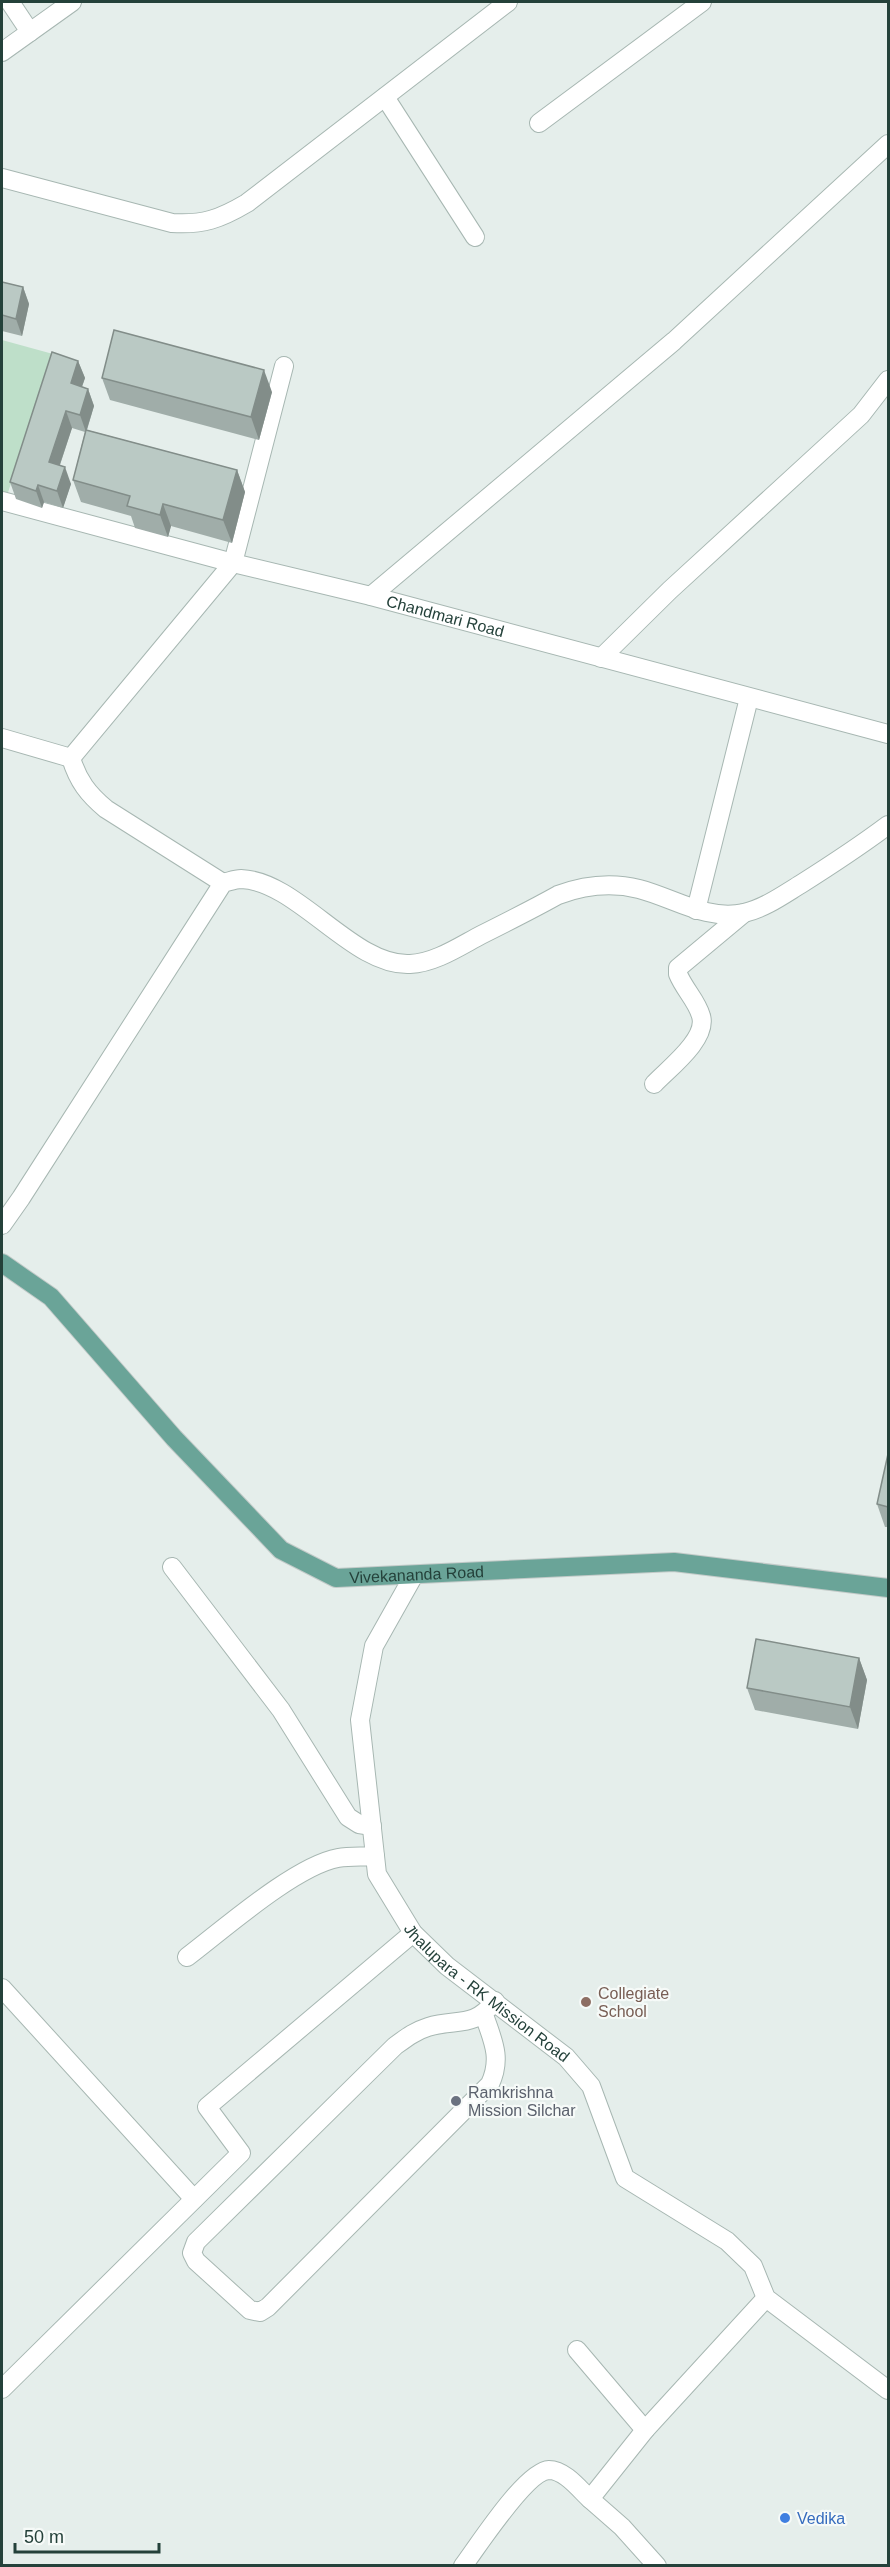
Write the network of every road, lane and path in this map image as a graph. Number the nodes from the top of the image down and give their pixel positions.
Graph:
1 (10, 2) edge
2 (72, 2) edge
3 (508, 2) edge
4 (702, 2) edge
5 (30, 32) junction
6 (2, 52) edge
7 (385, 97) junction
8 (539, 123) dead end
9 (888, 144) edge
10 (2, 178) edge
11 (475, 237) dead end
12 (284, 366) dead end
13 (888, 380) edge
14 (2, 501) edge
15 (233, 563) junction
16 (371, 596) junction
17 (601, 658) junction
18 (749, 698) junction
19 (888, 734) edge
20 (2, 738) edge
21 (71, 758) junction
22 (888, 825) edge
23 (223, 883) junction
24 (696, 910) junction
25 (744, 913) junction
26 (654, 1084) dead end
27 (2, 1225) edge
28 (2, 1263) edge
29 (172, 1567) dead end
30 (414, 1575) junction
31 (888, 1588) edge
32 (372, 1826) junction
33 (375, 1856) junction
34 (413, 1933) junction
35 (187, 1957) dead end
36 (2, 1988) edge
37 (490, 2008) junction
38 (194, 2199) junction
39 (766, 2298) junction
40 (577, 2350) dead end
41 (2, 2389) edge
42 (888, 2390) edge
43 (645, 2430) junction
44 (590, 2499) junction
45 (464, 2565) edge
46 (657, 2565) edge

1 - 5 street
2 - 5 street
3 - 7 street
4 - 8 street
5 - 6 street
7 - 10 street
7 - 11 street
9 - 16 street
12 - 15 street
13 - 17 street
14 - 15 street, Chandmari Road
15 - 16 street, Chandmari Road
15 - 21 street
16 - 17 street, Chandmari Road
17 - 18 street, Chandmari Road
18 - 19 street, Chandmari Road
18 - 24 street
20 - 21 street
21 - 23 street
22 - 25 street
23 - 24 street
23 - 27 street
24 - 25 street
25 - 26 street
28 - 30 main road, Vivekananda Road
29 - 32 street
30 - 31 main road, Vivekananda Road
30 - 32 street, Jhalupara - RK Mission Road
32 - 33 street, Jhalupara - RK Mission Road
33 - 34 street, Jhalupara - RK Mission Road
33 - 35 street
34 - 37 street, Jhalupara - RK Mission Road
34 - 38 street
36 - 38 street
37 - 37 street
37 - 39 street, Jhalupara - RK Mission Road
38 - 41 street
39 - 42 street
39 - 43 street
40 - 43 street
43 - 44 street
44 - 45 street
44 - 46 street

